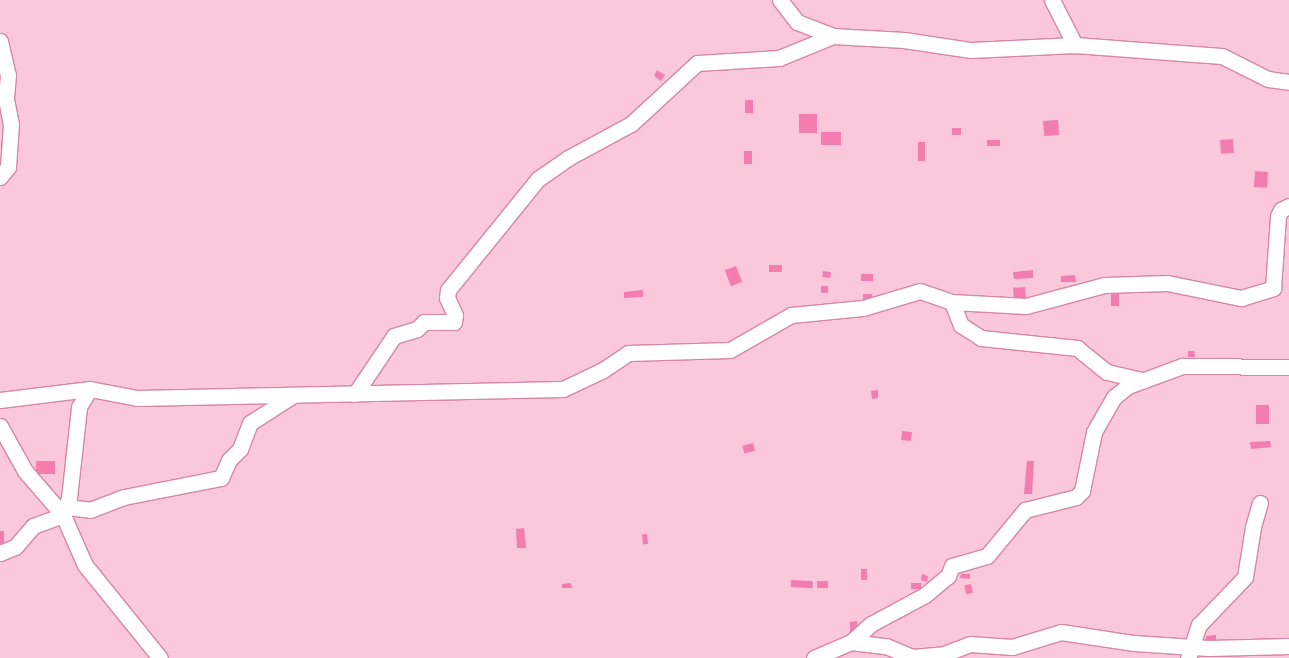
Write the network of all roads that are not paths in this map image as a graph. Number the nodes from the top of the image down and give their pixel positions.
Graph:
1 (780, 0) edge
2 (1052, 0) edge
3 (833, 36) junction
4 (0, 41) edge
5 (1076, 45) junction
6 (1289, 82) edge
7 (4, 135) edge
8 (0, 177) edge
9 (1289, 206) edge
10 (952, 302) junction
11 (1289, 368) edge
12 (1142, 380) junction
13 (90, 389) junction
14 (66, 390) junction
15 (354, 394) junction
16 (292, 396) junction
17 (0, 400) edge
18 (79, 407) junction
19 (0, 426) edge
20 (1260, 503) dead end
21 (65, 511) junction
22 (0, 553) edge
23 (852, 642) junction
24 (1289, 646) edge
25 (1190, 652) edge
26 (160, 658) edge
27 (814, 658) edge

1 - 3 street
2 - 5 street
3 - 5 street
3 - 15 street
4 - 7 street
5 - 6 street
7 - 8 street
9 - 10 street
10 - 12 street
10 - 15 street
11 - 12 street
12 - 23 street
13 - 14 street
13 - 16 street
13 - 18 street
14 - 17 street
14 - 18 street
15 - 16 street
16 - 21 street
18 - 21 street
19 - 21 street
20 - 25 street
21 - 22 street
21 - 26 street
23 - 25 street
23 - 27 street
24 - 25 street

